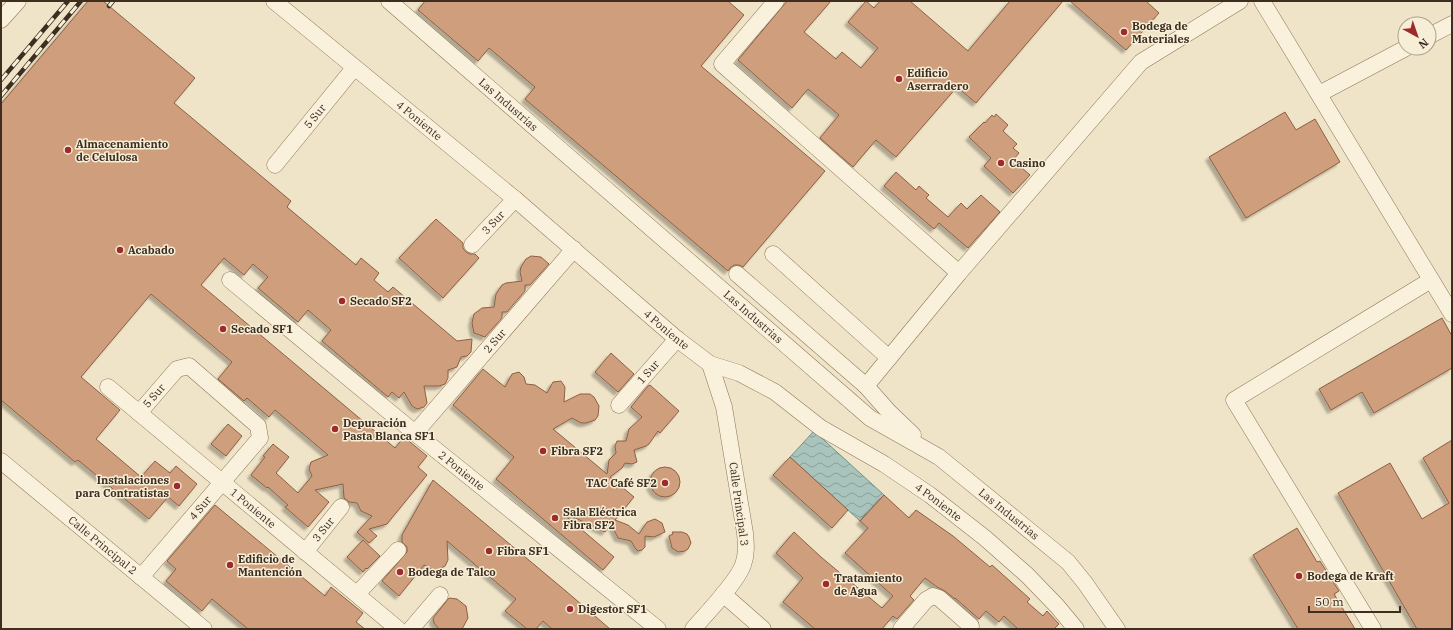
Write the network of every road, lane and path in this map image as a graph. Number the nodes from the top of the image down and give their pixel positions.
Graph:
1 (18, 1) edge
2 (274, 1) edge
3 (389, 1) edge
4 (776, 1) edge
5 (1240, 1) edge
6 (1262, 1) edge
7 (1, 20) edge
8 (1452, 24) edge
9 (1437, 32) edge
10 (1397, 53) edge
11 (354, 68) junction
12 (1319, 94) junction
13 (275, 164) dead end
14 (515, 199) junction
15 (472, 245) dead end
16 (574, 249) junction
17 (773, 254) dead end
18 (958, 273) junction
19 (737, 274) dead end
20 (230, 280) dead end
21 (1431, 280) junction
22 (1452, 314) edge
23 (677, 339) junction
24 (889, 358) junction
25 (710, 364) junction
26 (866, 386) junction
27 (108, 387) dead end
28 (619, 405) dead end
29 (139, 413) junction
30 (415, 433) junction
31 (260, 438) joint
32 (939, 457) junction
33 (1, 461) edge
34 (222, 482) junction
35 (341, 507) dead end
36 (398, 550) dead end
37 (305, 552) junction
38 (141, 577) junction
39 (357, 594) junction
40 (723, 594) junction
41 (440, 595) dead end
42 (971, 626) dead end
43 (204, 629) edge
44 (398, 629) edge
45 (411, 629) edge
46 (658, 629) edge
47 (693, 629) edge
48 (763, 629) edge
49 (901, 629) edge
50 (1076, 629) edge
51 (1117, 629) edge
52 (1373, 629) edge

1 - 7 street
2 - 11 street, 4 Poniente
3 - 32 street, Las Industrias
4 - 18 street
5 - 18 street
6 - 12 street
8 - 9 street
10 - 12 street
11 - 13 street, 5 Sur
11 - 14 street, 4 Poniente
12 - 21 street
14 - 15 street, 3 Sur
14 - 16 street, 4 Poniente
16 - 23 street, 4 Poniente
16 - 30 street, 2 Sur
17 - 24 street
18 - 24 street
19 - 26 street
20 - 30 street, 2 Poniente
21 - 22 street
21 - 52 street
23 - 25 street, 4 Poniente
23 - 28 street, 1 Sur
24 - 26 street
25 - 40 street, Calle Principal 3
25 - 50 street, 4 Poniente
26 - 32 street
27 - 29 street, 1 Poniente
29 - 31 street, 5 Sur
29 - 34 street, 1 Poniente
30 - 46 street, 2 Poniente
31 - 34 street, 4 Sur
32 - 51 street, Las Industrias
33 - 38 street, Calle Principal 2
34 - 37 street, 1 Poniente
34 - 38 street, 4 Sur
35 - 37 street, 3 Sur
36 - 39 street
37 - 39 street, 1 Poniente
38 - 43 street, Calle Principal 2
39 - 44 street, 1 Poniente
40 - 47 street, Calle Principal 3
40 - 48 street
41 - 45 street
42 - 49 street

